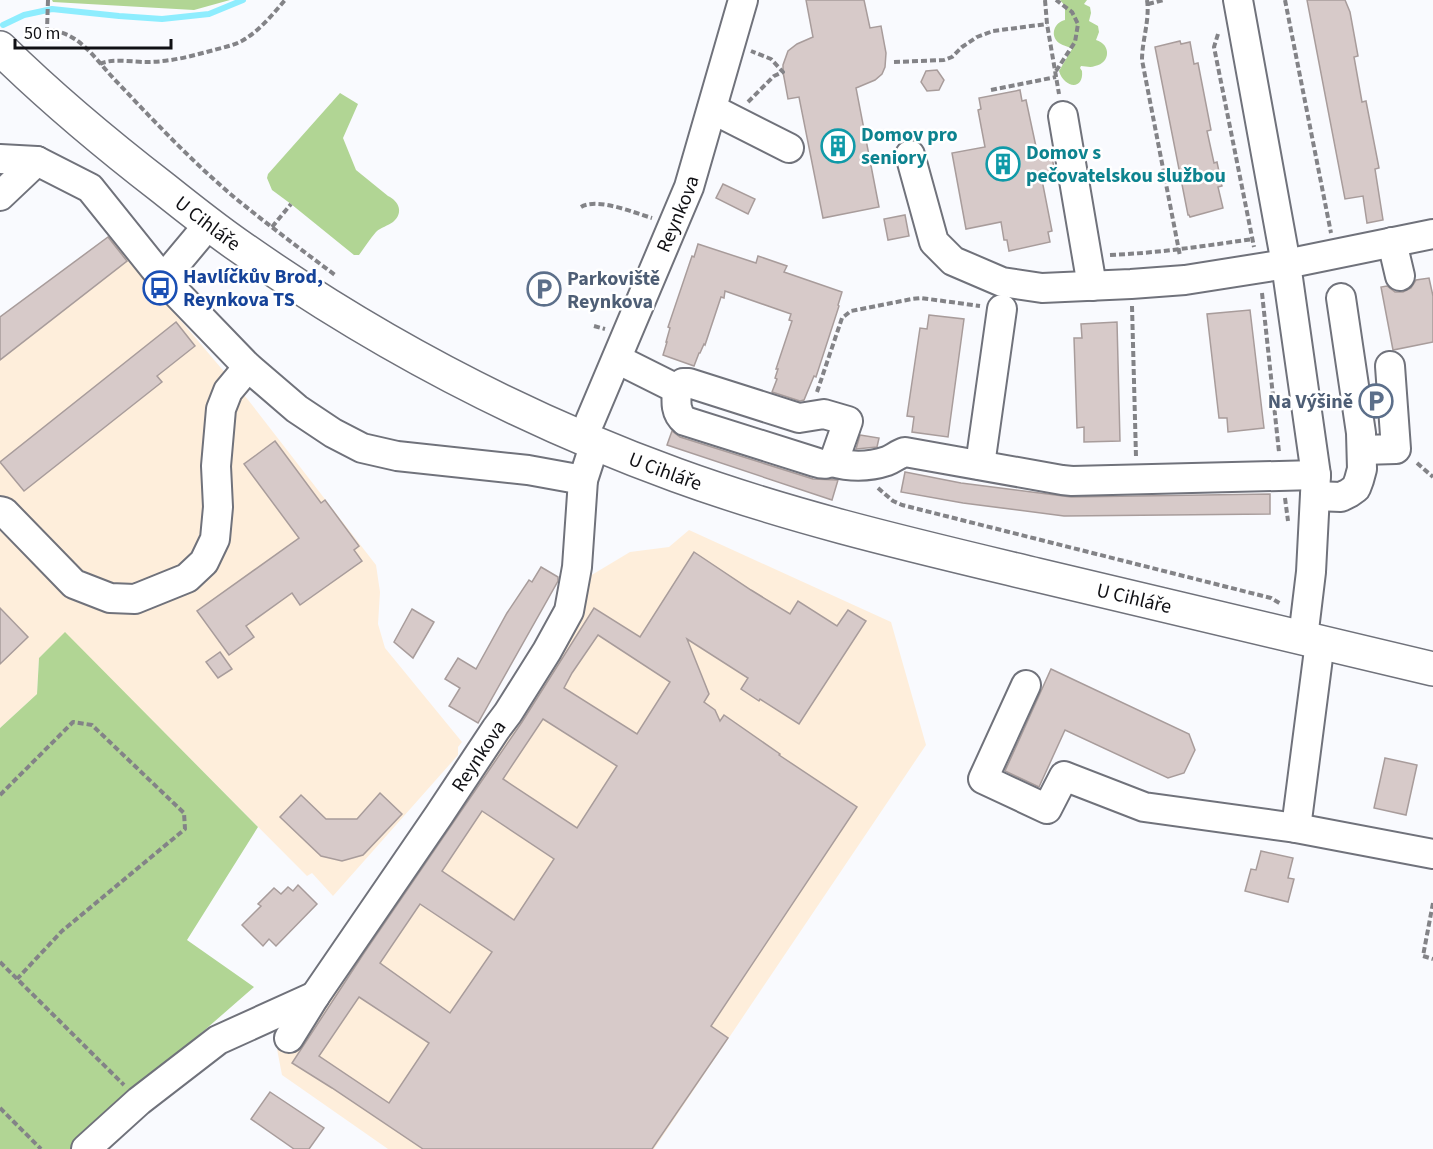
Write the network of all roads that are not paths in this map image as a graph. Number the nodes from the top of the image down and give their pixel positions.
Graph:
1 (743, 0) edge
2 (1238, 0) edge
3 (0, 48) edge
4 (722, 114) junction
5 (1063, 116) road end
6 (789, 148) dead end
7 (910, 155) dead end
8 (0, 159) edge
9 (37, 161) junction
10 (0, 196) edge
11 (208, 224) junction
12 (1433, 234) edge
13 (1392, 242) junction
14 (1272, 266) junction
15 (1400, 276) dead end
16 (163, 279) junction
17 (1092, 286) junction
18 (1341, 298) dead end
19 (1002, 309) dead end
20 (617, 359) junction
21 (1390, 366) dead end
22 (248, 367) junction
23 (677, 389) junction
24 (593, 432) junction
25 (1362, 450) junction
26 (832, 462) junction
27 (981, 465) junction
28 (583, 480) junction
29 (1316, 486) junction
30 (0, 511) edge
31 (1312, 640) junction
32 (1433, 669) edge
33 (1026, 685) dead end
34 (1296, 828) junction
35 (1433, 854) edge
36 (315, 996) junction
37 (289, 1038) dead end
38 (86, 1149) edge

1 - 4 street, Reynkova
2 - 14 street
3 - 11 main road, U Cihláře
4 - 6 street
4 - 20 street, Reynkova
5 - 17 street
7 - 17 street
8 - 9 street
9 - 10 street
9 - 16 street
11 - 16 street
11 - 24 main road, U Cihláře
12 - 13 street
13 - 14 street
13 - 15 street
14 - 17 street
14 - 29 street
16 - 22 street
18 - 25 street
19 - 27 street
20 - 23 street
20 - 24 street, Reynkova
21 - 25 street
22 - 28 street
22 - 30 street
23 - 26 street
23 - 26 street
24 - 28 street, Reynkova
24 - 31 main road, U Cihláře
25 - 29 street
26 - 27 street
27 - 29 street
28 - 36 street, Reynkova
29 - 31 street
31 - 32 main road, U Cihláře
31 - 34 street
33 - 34 street
34 - 35 street
36 - 37 street, Reynkova
36 - 38 street

